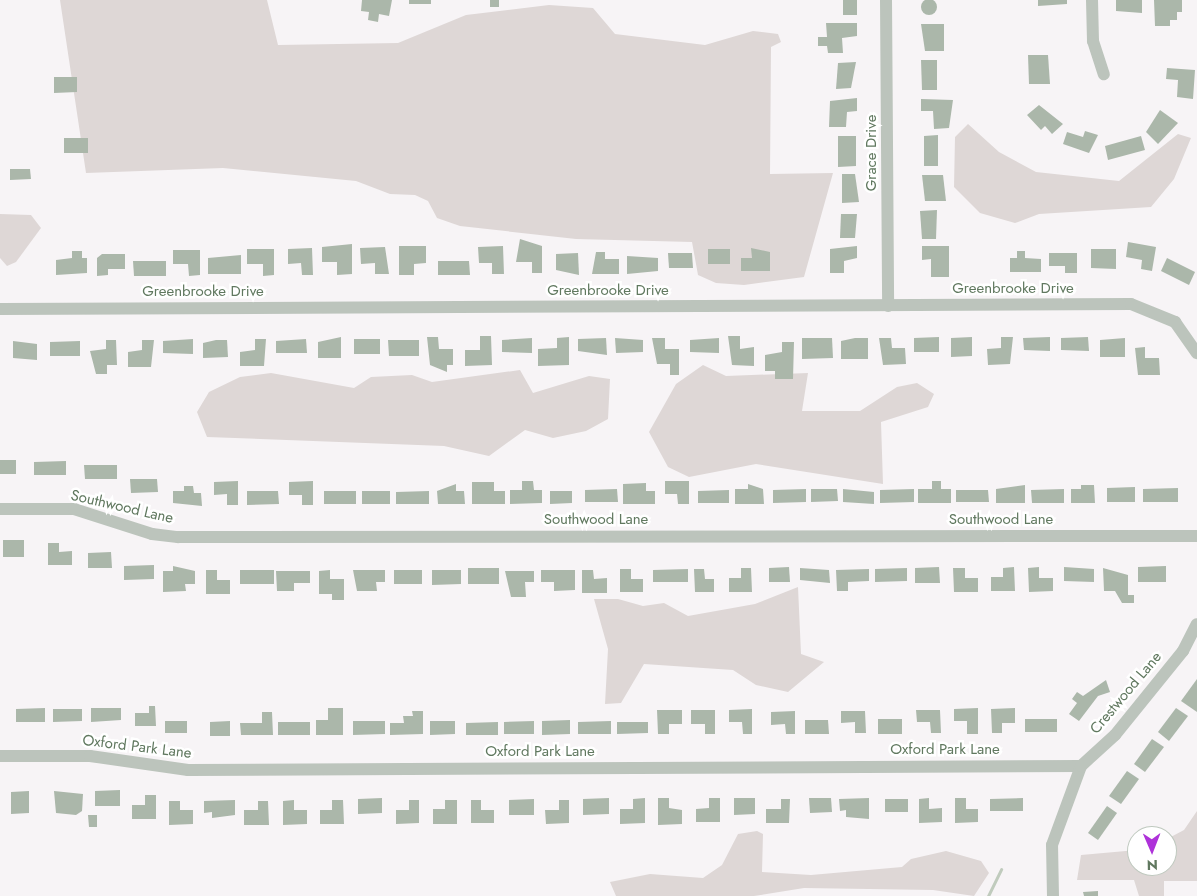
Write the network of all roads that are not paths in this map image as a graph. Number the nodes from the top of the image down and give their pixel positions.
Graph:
1 (886, 0) edge
2 (1092, 0) edge
3 (1104, 74) dead end
4 (888, 306) junction
5 (0, 309) edge
6 (1197, 353) edge
7 (0, 509) edge
8 (1197, 536) edge
9 (1197, 624) edge
10 (0, 756) edge
11 (1081, 766) junction
12 (1053, 896) edge

1 - 4 street, Grace Drive
2 - 3 street
4 - 5 street, Greenbrooke Drive
4 - 6 street, Greenbrooke Drive
7 - 8 street, Southwood Lane
9 - 11 street, Crestwood Lane
10 - 11 street, Oxford Park Lane
11 - 12 street, Crestwood Lane

